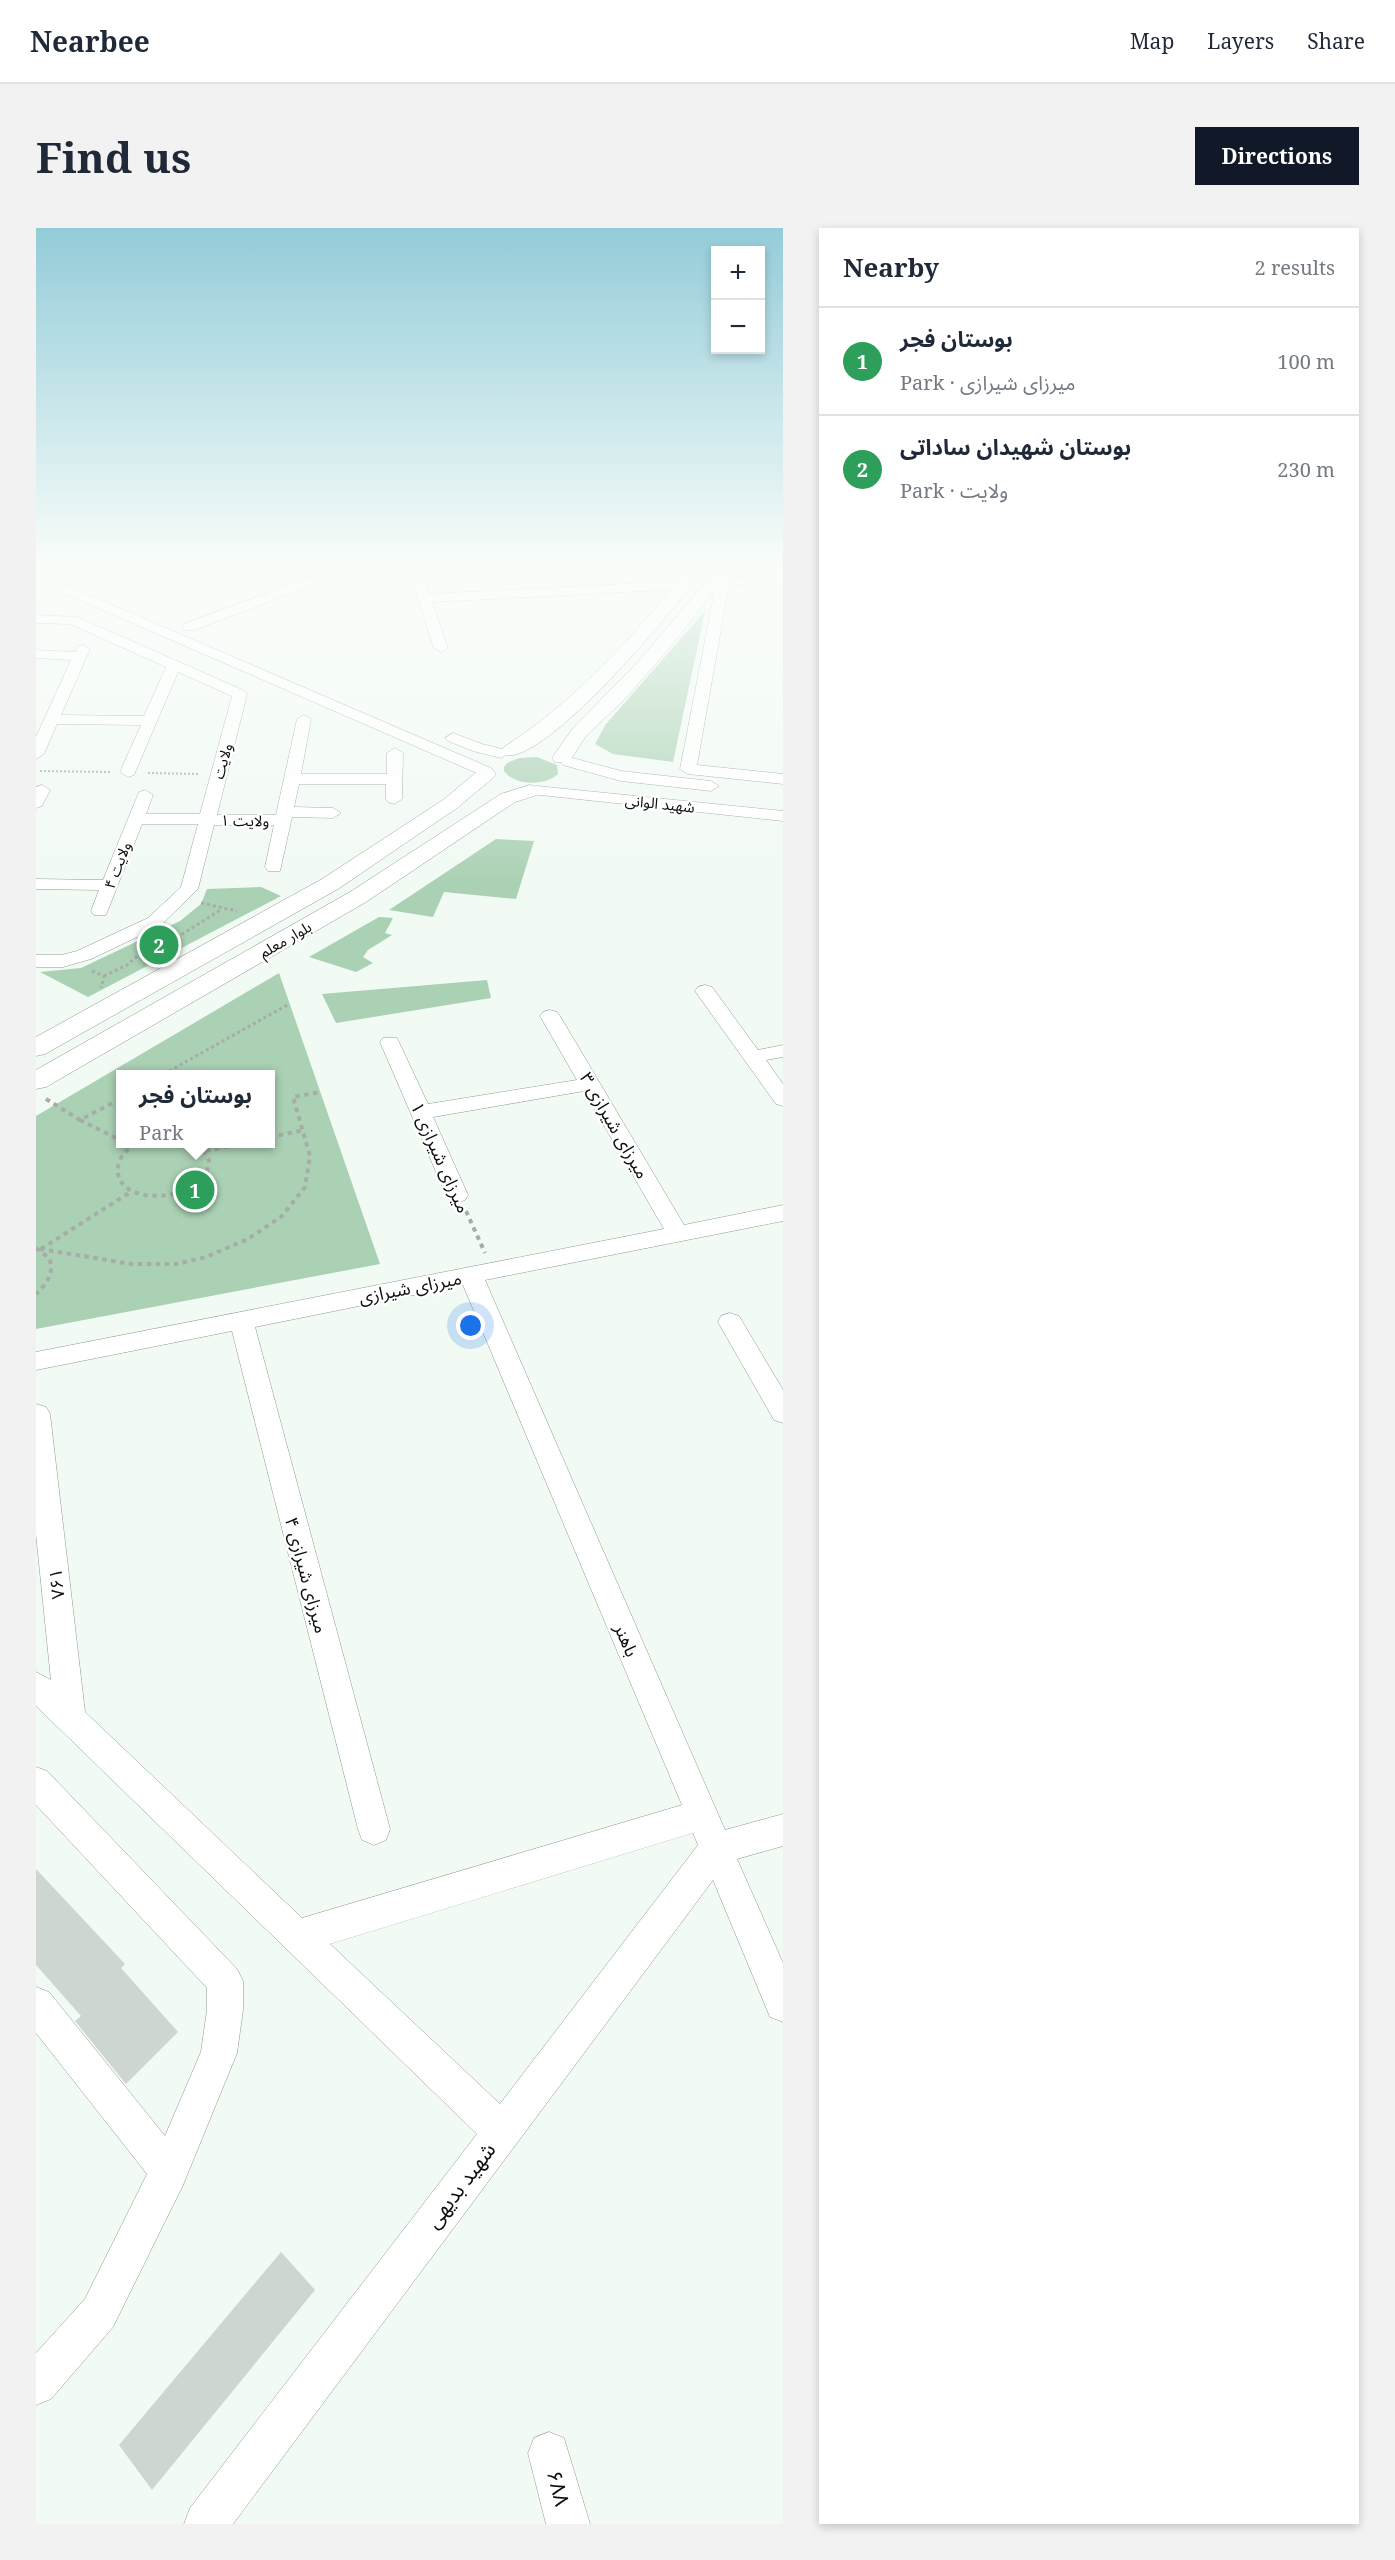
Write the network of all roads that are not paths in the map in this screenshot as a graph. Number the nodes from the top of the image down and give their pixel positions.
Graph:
1 (72, 673) edge
2 (170, 673) edge
3 (193, 673) edge
4 (261, 673) edge
5 (604, 673) edge
6 (640, 673) edge
7 (705, 673) edge
8 (52, 718) junction
9 (304, 719) dead end
10 (149, 721) junction
11 (435, 730) dead end
12 (506, 752) junction
13 (395, 753) dead end
14 (36, 754) edge
15 (565, 760) junction
16 (128, 772) dead end
17 (486, 772) junction
18 (291, 779) junction
19 (395, 779) junction
20 (783, 779) edge
21 (533, 791) junction
22 (783, 794) edge
23 (145, 795) dead end
24 (394, 799) dead end
25 (333, 813) dead end
26 (283, 816) junction
27 (783, 816) edge
28 (135, 819) junction
29 (208, 819) junction
30 (274, 867) dead end
31 (36, 884) edge
32 (109, 885) junction
33 (100, 911) dead end
34 (36, 961) edge
35 (705, 991) dead end
36 (550, 1016) dead end
37 (390, 1042) dead end
38 (36, 1048) edge
39 (783, 1051) edge
40 (752, 1057) junction
41 (590, 1084) junction
42 (41, 1090) edge
43 (783, 1099) edge
44 (420, 1112) junction
45 (458, 1194) road end
46 (783, 1213) edge
47 (679, 1235) junction
48 (482, 1273) junction
49 (241, 1320) junction
50 (730, 1322) dead end
51 (36, 1361) edge
52 (783, 1413) edge
53 (37, 1414) edge
54 (36, 1686) edge
55 (70, 1718) junction
56 (36, 1782) edge
57 (374, 1829) dead end
58 (783, 1830) edge
59 (709, 1831) junction
60 (298, 1936) junction
61 (783, 2004) edge
62 (36, 2005) edge
63 (501, 2131) junction
64 (169, 2171) junction
65 (36, 2384) edge
66 (549, 2453) dead end
67 (206, 2524) edge
68 (568, 2524) edge

1 - 8 street
2 - 10 street
3 - 29 street, ولایت
4 - 17 street
5 - 12 main road
6 - 15 main road
7 - 20 street
8 - 10 street
8 - 14 street
9 - 18 street
10 - 16 street
11 - 12 street
12 - 15 main road
12 - 17 main road, بلوار معلم
13 - 19 street
15 - 21 main road, بلوار معلم
15 - 22 street, شهید الوانی
17 - 21 main road
17 - 38 main road, بلوار معلم
18 - 19 street
18 - 26 street
19 - 24 street
21 - 27 street, شهید الوانی
21 - 42 main road, بلوار معلم
23 - 28 street, ولایت ۴
25 - 26 street, ولایت ۱
26 - 29 street, ولایت ۱
26 - 30 street
28 - 29 street, ولایت ۴
28 - 32 street, ولایت ۴
29 - 34 street, ولایت
31 - 32 street
32 - 33 street, ولایت ۴
35 - 40 street
36 - 41 street, میرزای شیرازی ۳
37 - 44 street, میرزای شیرازی ۱
39 - 40 street
40 - 43 street
41 - 44 street
41 - 47 street, میرزای شیرازی ۳
44 - 45 street, میرزای شیرازی ۱
46 - 47 street, میرزای شیرازی
47 - 48 street, میرزای شیرازی
48 - 49 street, میرزای شیرازی
48 - 59 street, باهنر
49 - 51 street, میرزای شیرازی
49 - 57 street, میرزای شیرازی ۴
50 - 52 street
53 - 55 street, ۷۶۱
54 - 55 street
55 - 60 street
56 - 64 street
58 - 59 street
59 - 60 street
59 - 61 street, باهنر
59 - 63 street, شهید بدیهی
60 - 63 street
62 - 64 street
63 - 67 street, شهید بدیهی
64 - 65 street
66 - 68 street, ۶۸۸

